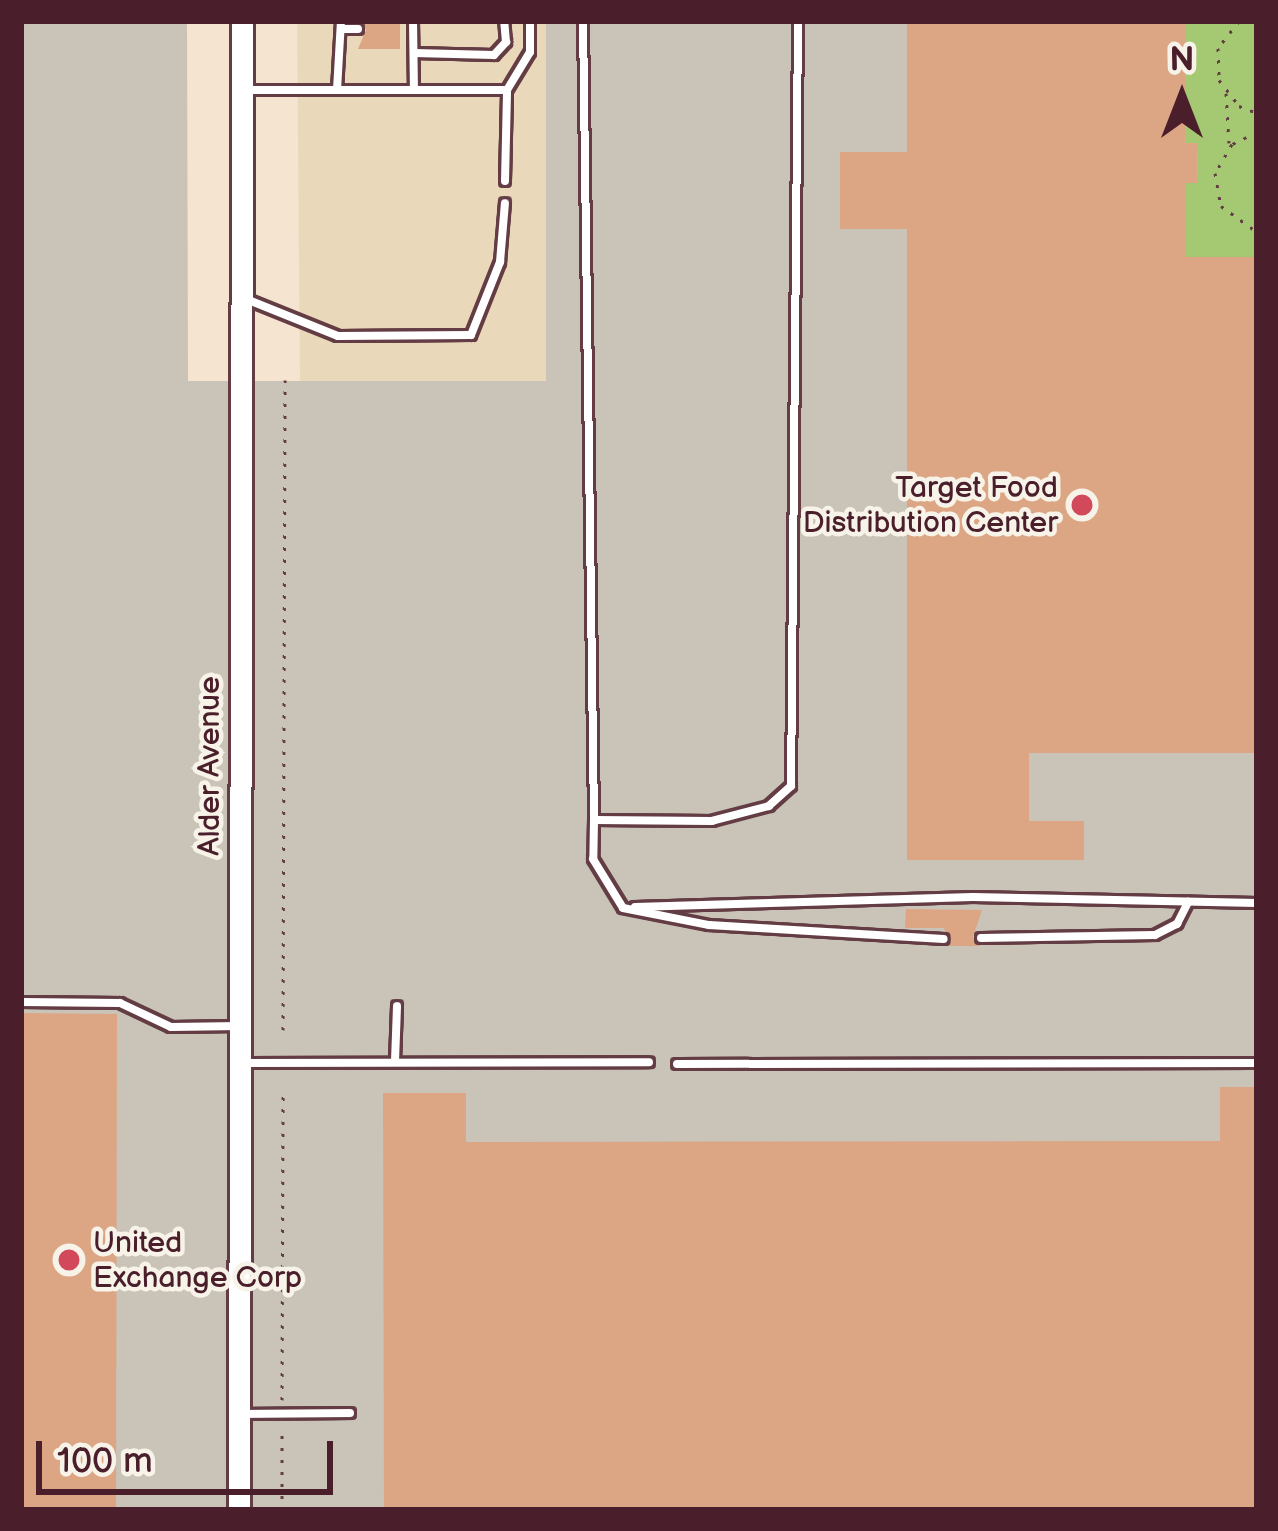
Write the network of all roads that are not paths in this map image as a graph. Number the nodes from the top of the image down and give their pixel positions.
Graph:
1 (242, 21) edge
2 (504, 21) edge
3 (530, 21) edge
4 (583, 21) edge
5 (799, 21) edge
6 (341, 25) edge
7 (413, 25) edge
8 (358, 28) dead end
9 (400, 29) dead end
10 (414, 53) junction
11 (242, 91) junction
12 (337, 91) junction
13 (414, 91) junction
14 (507, 91) junction
15 (505, 181) dead end
16 (505, 202) dead end
17 (240, 297) junction
18 (594, 820) junction
19 (1188, 902) junction
20 (1257, 903) edge
21 (623, 908) junction
22 (944, 938) dead end
23 (981, 938) dead end
24 (21, 1002) edge
25 (397, 1006) dead end
26 (242, 1026) junction
27 (395, 1061) junction
28 (649, 1062) dead end
29 (242, 1063) junction
30 (1257, 1063) edge
31 (677, 1064) dead end
32 (350, 1412) dead end
33 (240, 1414) junction
34 (239, 1510) edge

1 - 11 main road, Alder Avenue
2 - 10 lane
3 - 14 lane
4 - 18 lane
5 - 18 lane
6 - 8 lane
6 - 12 lane
7 - 9 lane
7 - 10 lane
10 - 13 lane
11 - 12 lane
11 - 17 main road, Alder Avenue
12 - 13 lane
13 - 14 lane
14 - 15 lane
16 - 17 lane
17 - 26 main road, Alder Avenue
18 - 21 lane
19 - 20 lane
19 - 21 lane
19 - 23 lane
21 - 22 lane
24 - 26 lane
25 - 27 lane
26 - 29 main road, Alder Avenue
27 - 28 lane
27 - 29 lane
29 - 33 main road, Alder Avenue
30 - 31 lane
32 - 33 lane
33 - 34 main road, Alder Avenue

